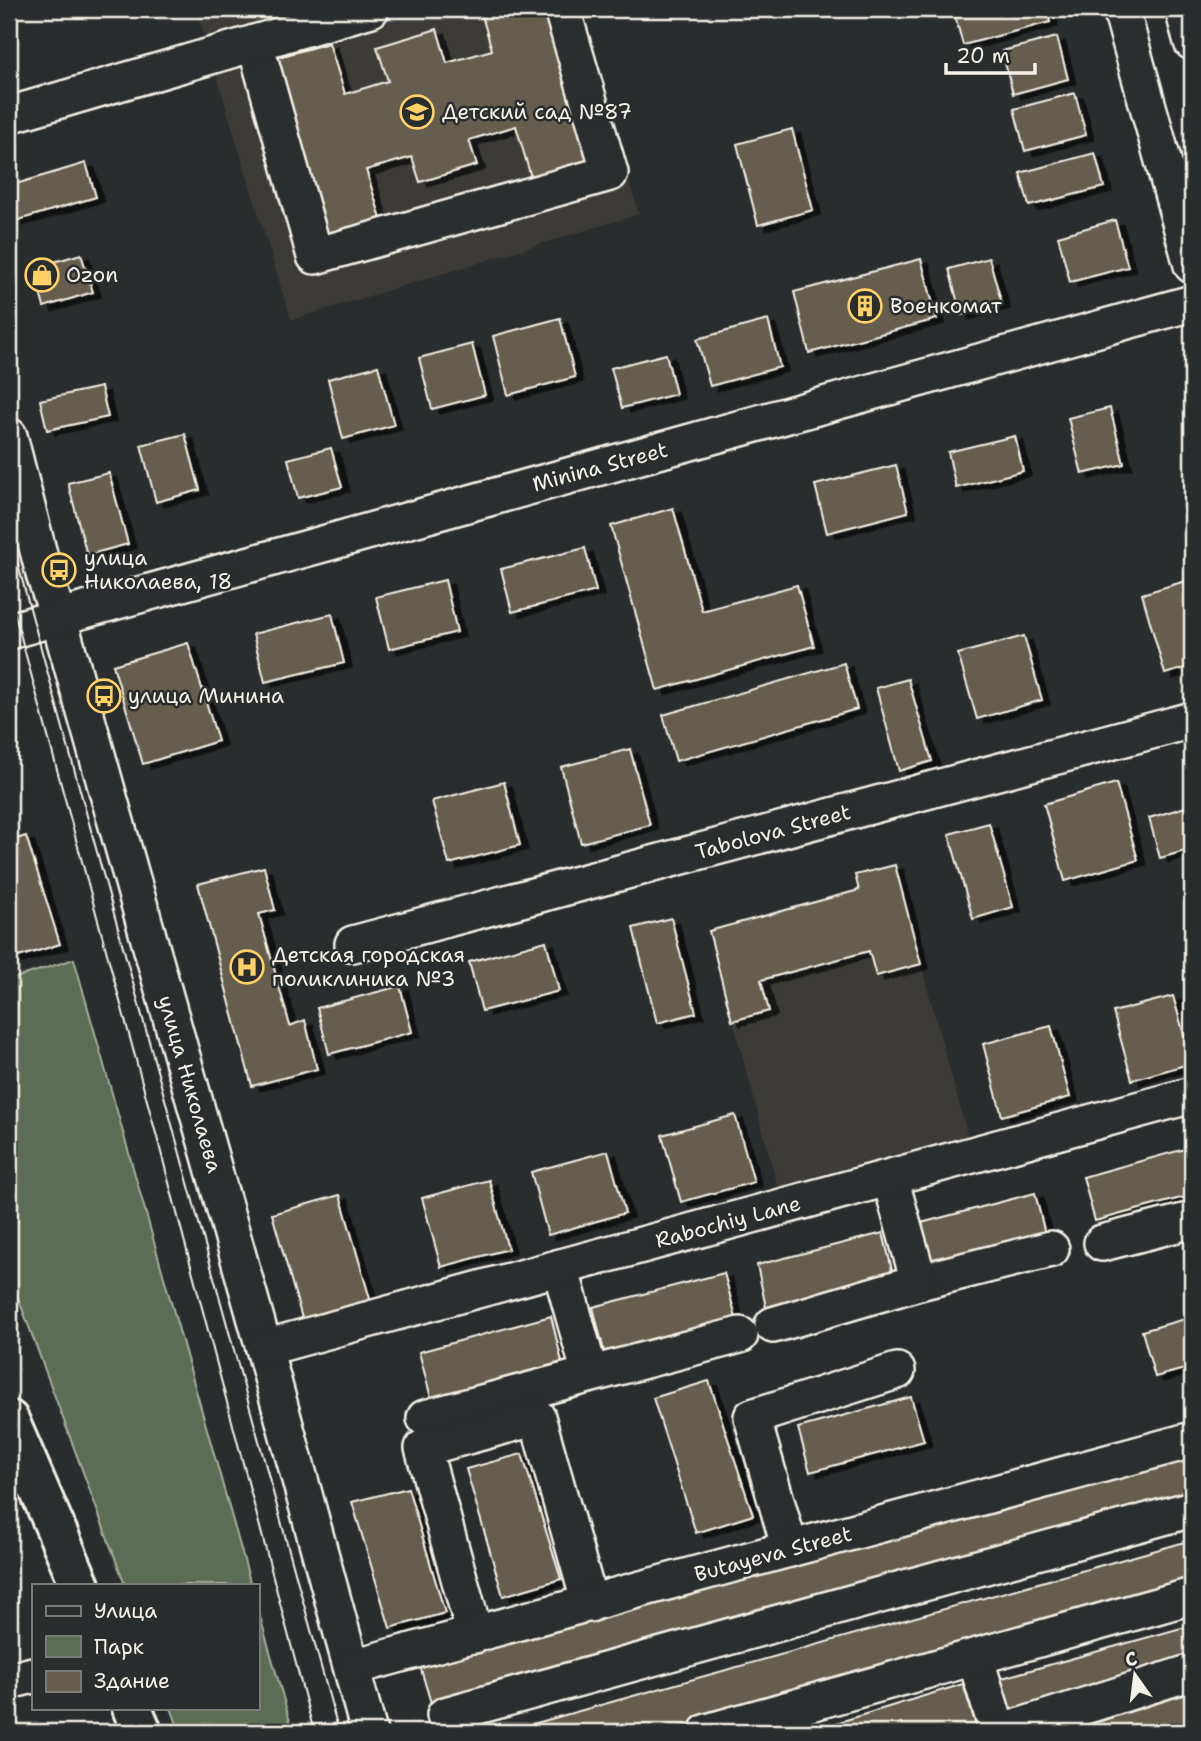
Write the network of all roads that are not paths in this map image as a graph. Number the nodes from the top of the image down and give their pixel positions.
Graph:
1 (371, 9) edge
2 (562, 9) edge
3 (1121, 9) edge
4 (1183, 9) edge
5 (1192, 42) edge
6 (255, 43) junction
7 (9, 115) edge
8 (1192, 265) edge
9 (1192, 303) edge
10 (9, 436) edge
11 (58, 616) junction
12 (9, 631) edge
13 (1192, 720) edge
14 (353, 944) dead end
15 (1192, 1096) edge
16 (890, 1178) junction
17 (1192, 1220) edge
18 (1102, 1243) dead end
19 (1051, 1249) dead end
20 (560, 1267) junction
21 (919, 1282) junction
22 (773, 1325) dead end
23 (740, 1335) dead end
24 (264, 1348) junction
25 (897, 1371) dead end
26 (590, 1374) junction
27 (425, 1418) dead end
28 (9, 1420) edge
29 (1192, 1440) edge
30 (1192, 1509) edge
31 (790, 1549) junction
32 (80, 1584) edge
33 (1192, 1596) edge
34 (590, 1604) junction
35 (475, 1635) junction
36 (975, 1657) junction
37 (353, 1667) junction
38 (1192, 1672) edge
39 (32, 1675) edge
40 (9, 1681) edge
41 (133, 1710) edge
42 (445, 1715) dead end
43 (142, 1732) edge
44 (369, 1732) edge
45 (707, 1732) edge
46 (1000, 1732) edge

1 - 6 street
2 - 6 street
3 - 8 street
4 - 5 street
6 - 7 street
9 - 11 street, Minina Street
10 - 11 street, улица Николаева
11 - 12 street, Minina Street
11 - 24 street, улица Николаева
13 - 14 street, Tabolova Street
15 - 16 street, Rabochiy Lane
16 - 20 street, Rabochiy Lane
16 - 21 street
17 - 18 street
19 - 21 street
20 - 24 street, Rabochiy Lane
20 - 26 street
21 - 22 street
23 - 26 street
24 - 37 street, улица Николаева
25 - 31 street
26 - 27 street
28 - 32 main road
29 - 31 street, Butayeva Street
30 - 42 street
31 - 34 street, Butayeva Street
33 - 36 street
34 - 35 street, Butayeva Street
34 - 35 street
35 - 37 street, Butayeva Street
36 - 45 street
36 - 46 street
37 - 44 street, улица Николаева
38 - 46 street
39 - 40 street
41 - 43 main road

